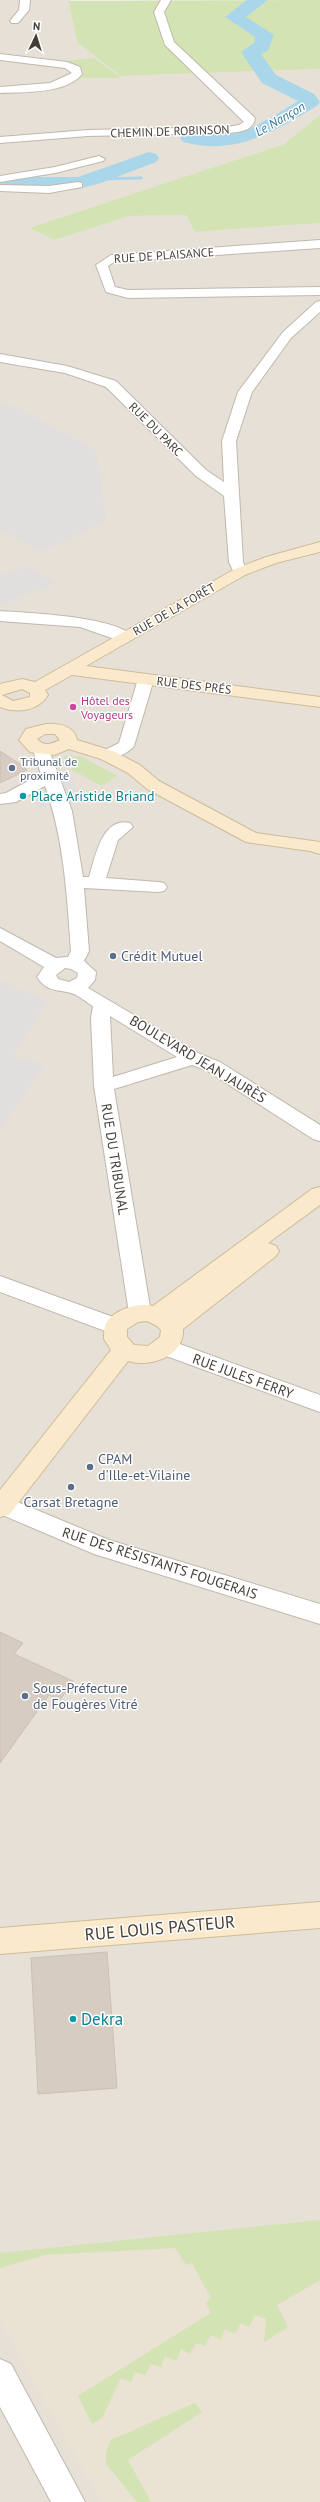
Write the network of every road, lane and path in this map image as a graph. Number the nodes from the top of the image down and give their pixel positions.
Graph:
1 (25, 0) edge
2 (166, 0) edge
3 (15, 21) dead end
4 (0, 58) edge
5 (0, 90) edge
6 (0, 140) edge
7 (99, 159) dead end
8 (0, 178) edge
9 (78, 185) dead end
10 (0, 188) edge
11 (320, 244) edge
12 (320, 291) edge
13 (320, 305) edge
14 (0, 358) edge
15 (231, 494) junction
16 (320, 547) edge
17 (240, 572) junction
18 (3, 616) edge
19 (0, 631) edge
20 (126, 638) junction
21 (67, 669) junction
22 (146, 679) junction
23 (0, 691) edge
24 (33, 696) junction
25 (320, 702) edge
26 (7, 703) edge
27 (40, 731) junction
28 (68, 743) junction
29 (41, 750) junction
30 (107, 755) junction
31 (51, 776) junction
32 (0, 798) edge
33 (124, 826) dead end
34 (320, 849) edge
35 (75, 882) junction
36 (96, 883) junction
37 (158, 887) dead end
38 (0, 933) edge
39 (74, 963) junction
40 (54, 965) junction
41 (80, 983) junction
42 (103, 1004) junction
43 (193, 1058) junction
44 (104, 1086) junction
45 (320, 1124) edge
46 (320, 1134) edge
47 (320, 1194) edge
48 (320, 1211) edge
49 (0, 1284) edge
50 (116, 1326) junction
51 (159, 1326) junction
52 (124, 1350) junction
53 (320, 1404) edge
54 (1, 1507) edge
55 (320, 1614) edge
56 (320, 1915) edge
57 (0, 1941) edge
58 (0, 2375) edge
59 (69, 2502) edge

1 - 3 street
2 - 6 street, CHEMIN DE ROBINSON
4 - 5 street
7 - 8 street
9 - 10 street
11 - 12 street, RUE DE PLAISANCE
13 - 15 street
14 - 15 street, RUE DU PARC
15 - 17 street
16 - 17 main road, RUE DE LA FORÊT
17 - 20 main road, RUE DE LA FORÊT
18 - 19 street
18 - 20 street
20 - 21 main road, RUE DE LA FORÊT
21 - 22 main road, RUE DES PRÉS
21 - 24 main road, RUE DE LA FORÊT
22 - 25 main road, RUE DES PRÉS
22 - 30 street
23 - 24 main road
24 - 26 main road
24 - 27 main road
26 - 27 main road
27 - 28 main road
27 - 29 main road
28 - 29 main road
28 - 30 main road
29 - 31 street
30 - 34 main road
31 - 32 street
31 - 35 street
33 - 36 street
35 - 36 street
35 - 39 street
36 - 37 street
38 - 40 street
39 - 40 street
39 - 41 street
40 - 41 street
41 - 42 street, BOULEVARD JEAN JAURÈS
41 - 45 street, BOULEVARD JEAN JAURÈS
42 - 43 street, BOULEVARD JEAN JAURÈS
42 - 44 street, RUE DU TRIBUNAL
43 - 44 street
43 - 46 street, BOULEVARD JEAN JAURÈS
44 - 51 street, RUE DU TRIBUNAL
47 - 51 main road
48 - 51 main road
49 - 50 street
50 - 51 main road
50 - 52 main road
51 - 52 main road
51 - 53 street, RUE JULES FERRY
52 - 54 main road
54 - 55 street, RUE DES RÉSISTANTS FOUGERAIS
56 - 57 main road, RUE LOUIS PASTEUR
58 - 59 street

